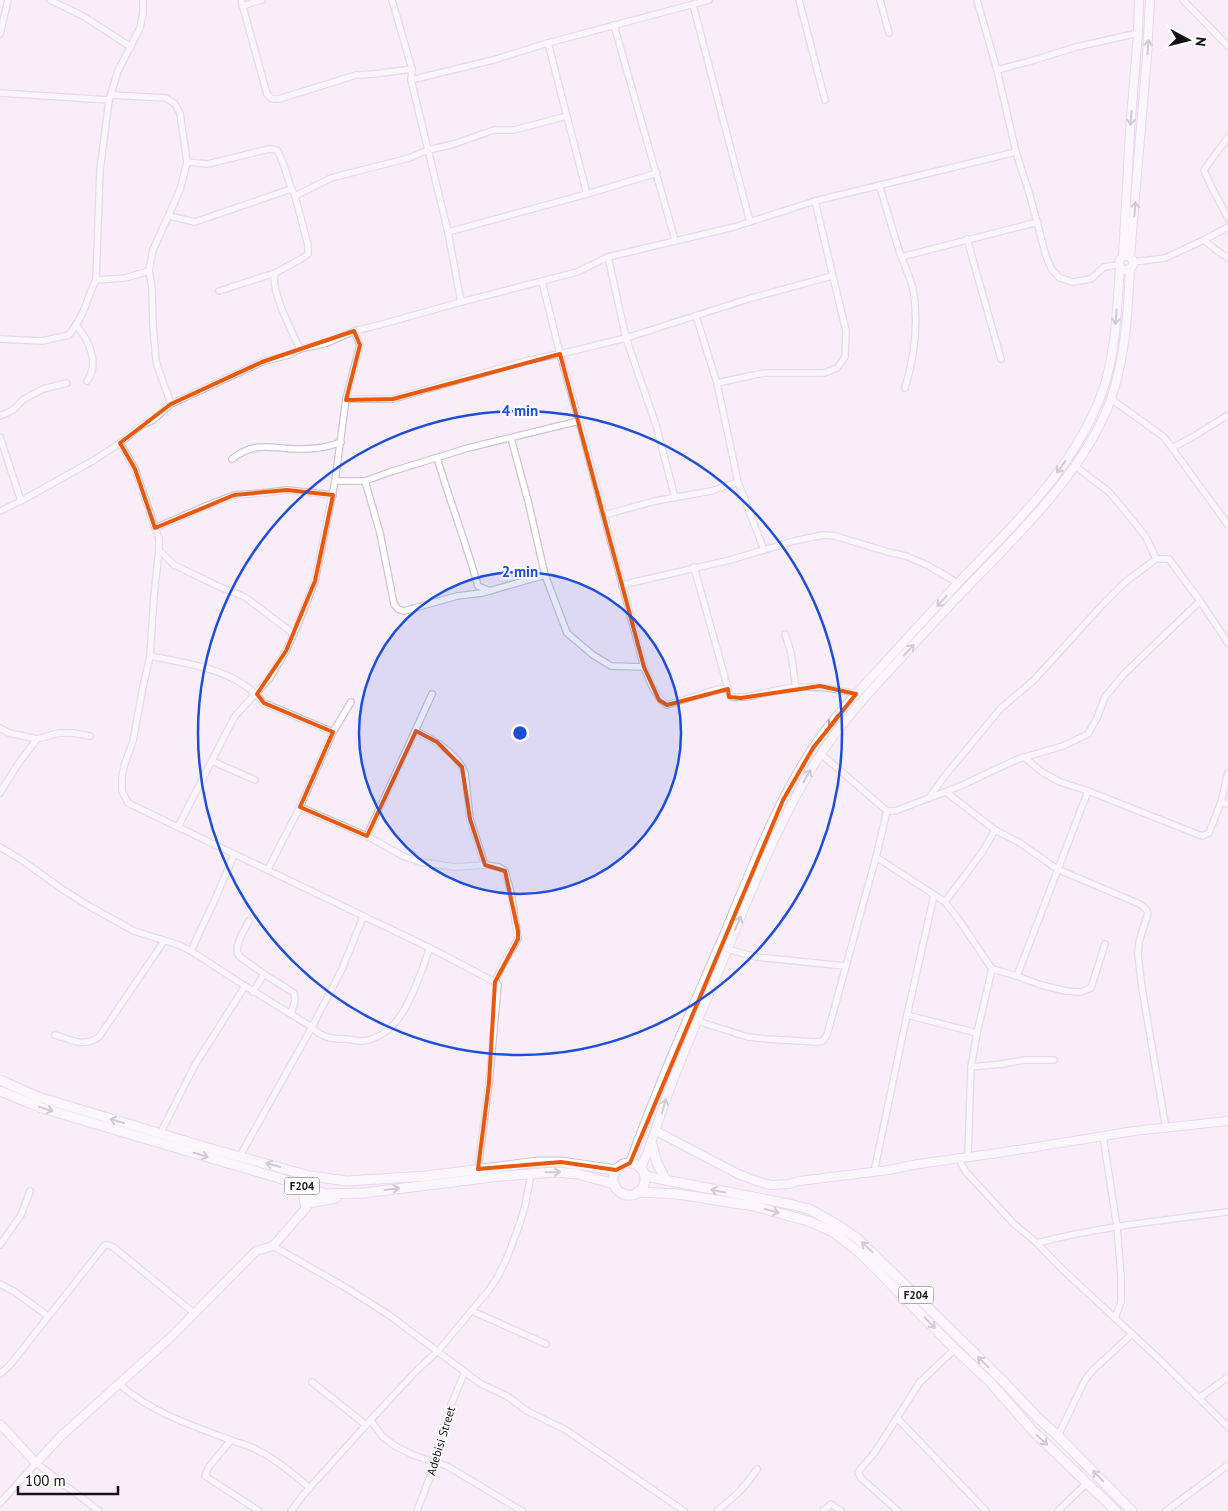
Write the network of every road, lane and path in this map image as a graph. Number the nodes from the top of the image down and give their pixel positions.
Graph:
1 (8, 0) edge
2 (50, 0) edge
3 (142, 0) edge
4 (262, 0) edge
5 (392, 0) edge
6 (709, 0) edge
7 (799, 0) edge
8 (880, 0) edge
9 (977, 0) edge
10 (1139, 0) edge
11 (1150, 0) edge
12 (1183, 0) edge
13 (241, 3) edge
14 (693, 5) junction
15 (614, 26) junction
16 (889, 33) dead end
17 (1138, 33) junction
18 (0, 34) edge
19 (548, 43) junction
20 (131, 46) junction
21 (1228, 46) edge
22 (412, 69) junction
23 (997, 70) junction
24 (411, 80) junction
25 (0, 93) edge
26 (111, 98) junction
27 (825, 100) dead end
28 (567, 116) junction
29 (1228, 137) edge
30 (428, 150) junction
31 (1016, 152) junction
32 (187, 162) junction
33 (657, 173) junction
34 (880, 185) junction
35 (291, 189) junction
36 (587, 194) junction
37 (295, 196) junction
38 (815, 201) junction
39 (169, 216) junction
40 (1228, 218) edge
41 (750, 222) junction
42 (1038, 222) junction
43 (1228, 227) edge
44 (448, 232) junction
45 (967, 239) junction
46 (675, 240) junction
47 (1204, 240) junction
48 (608, 257) junction
49 (901, 257) junction
50 (1228, 258) edge
51 (1129, 261) junction
52 (1119, 266) junction
53 (149, 271) junction
54 (275, 273) junction
55 (832, 276) junction
56 (96, 280) junction
57 (542, 281) junction
58 (219, 291) dead end
59 (461, 302) junction
60 (696, 316) junction
61 (76, 325) junction
62 (354, 331) junction
63 (626, 338) junction
64 (0, 339) edge
65 (300, 349) junction
66 (560, 354) junction
67 (1001, 359) dead end
68 (87, 381) dead end
69 (67, 383) dead end
70 (717, 383) junction
71 (905, 388) dead end
72 (346, 399) junction
73 (1111, 399) junction
74 (171, 404) junction
75 (1228, 415) edge
76 (0, 416) edge
77 (579, 421) junction
78 (0, 437) edge
79 (511, 438) junction
80 (341, 442) junction
81 (120, 443) junction
82 (1172, 448) junction
83 (437, 458) junction
84 (232, 460) dead end
85 (1075, 466) junction
86 (335, 481) junction
87 (366, 481) junction
88 (738, 482) junction
89 (333, 495) junction
90 (675, 498) junction
91 (21, 501) junction
92 (0, 511) edge
93 (604, 515) junction
94 (1228, 525) edge
95 (155, 528) junction
96 (159, 550) junction
97 (764, 550) junction
98 (1156, 559) junction
99 (694, 568) junction
100 (545, 574) junction
101 (958, 583) junction
102 (622, 585) junction
103 (490, 591) junction
104 (1200, 601) junction
105 (294, 634) junction
106 (785, 634) dead end
107 (1228, 643) edge
108 (150, 656) junction
109 (644, 667) junction
110 (796, 688) junction
111 (728, 689) junction
112 (257, 694) junction
113 (432, 694) dead end
114 (856, 694) junction
115 (351, 702) dead end
116 (0, 728) edge
117 (416, 731) junction
118 (334, 732) junction
119 (90, 736) dead end
120 (37, 739) junction
121 (821, 754) junction
122 (1024, 757) junction
123 (212, 761) junction
124 (1228, 773) edge
125 (254, 780) dead end
126 (1088, 791) junction
127 (946, 792) junction
128 (0, 793) edge
129 (929, 798) junction
130 (1221, 802) junction
131 (1228, 804) edge
132 (300, 807) junction
133 (887, 811) junction
134 (178, 827) junction
135 (995, 830) junction
136 (367, 836) junction
137 (0, 847) edge
138 (234, 855) junction
139 (876, 857) junction
140 (485, 865) junction
141 (268, 869) junction
142 (1057, 869) junction
143 (934, 895) junction
144 (945, 902) junction
145 (363, 917) junction
146 (249, 921) dead end
147 (164, 941) junction
148 (1106, 944) dead end
149 (430, 948) junction
150 (727, 949) junction
151 (191, 951) junction
152 (845, 966) junction
153 (992, 968) junction
154 (264, 974) junction
155 (1017, 976) junction
156 (495, 982) junction
157 (245, 986) junction
158 (254, 992) junction
159 (291, 1014) junction
160 (907, 1015) junction
161 (697, 1021) junction
162 (312, 1028) junction
163 (977, 1033) junction
164 (55, 1034) dead end
165 (1054, 1060) dead end
166 (971, 1067) junction
167 (0, 1080) edge
168 (0, 1092) edge
169 (1228, 1121) edge
170 (1166, 1129) junction
171 (656, 1131) junction
172 (161, 1132) junction
173 (1103, 1136) junction
174 (652, 1145) junction
175 (240, 1156) junction
176 (968, 1156) junction
177 (958, 1158) junction
178 (630, 1163) junction
179 (514, 1164) junction
180 (478, 1169) junction
181 (616, 1170) junction
182 (643, 1172) junction
183 (874, 1172) junction
184 (531, 1174) junction
185 (516, 1175) junction
186 (320, 1177) junction
187 (666, 1180) junction
188 (614, 1184) junction
189 (308, 1187) junction
190 (30, 1191) dead end
191 (316, 1192) junction
192 (638, 1192) junction
193 (358, 1193) junction
194 (308, 1206) junction
195 (1228, 1212) edge
196 (1117, 1227) junction
197 (1037, 1243) junction
198 (0, 1245) edge
199 (273, 1246) junction
200 (0, 1284) edge
201 (472, 1311) junction
202 (194, 1313) junction
203 (48, 1316) junction
204 (1115, 1318) junction
205 (1132, 1334) junction
206 (546, 1344) dead end
207 (955, 1349) junction
208 (438, 1351) junction
209 (465, 1372) junction
210 (0, 1374) edge
211 (1228, 1377) edge
212 (312, 1382) dead end
213 (119, 1384) junction
214 (1199, 1398) junction
215 (897, 1418) junction
216 (368, 1423) junction
217 (0, 1424) edge
218 (1228, 1427) edge
219 (1058, 1436) junction
220 (230, 1440) junction
221 (436, 1461) junction
222 (36, 1464) junction
223 (1228, 1465) edge
224 (757, 1469) dead end
225 (1087, 1482) junction
226 (310, 1488) junction
227 (0, 1503) edge
228 (99, 1511) edge
229 (259, 1511) edge
230 (291, 1511) edge
231 (416, 1511) edge
232 (522, 1511) edge
233 (684, 1511) edge
234 (717, 1511) edge
235 (823, 1511) edge
236 (841, 1511) edge
237 (898, 1511) edge
238 (986, 1511) edge
239 (1058, 1511) edge
240 (1116, 1511) edge
241 (1132, 1511) edge
242 (1166, 1511) edge

1 - 18 street
2 - 20 street
3 - 20 street
4 - 13 street
5 - 22 street
6 - 14 street
7 - 27 street
8 - 16 street
9 - 23 street
10 - 17 main road
51 -> 11 main road
12 - 21 street
13 - 22 street
14 - 15 street
14 - 41 street
15 - 19 street
15 - 33 street
17 - 23 street
17 -> 51 main road
19 - 24 street
19 - 28 street
20 - 26 street
22 - 24 street
23 - 31 street
24 - 30 street
25 - 26 street
26 - 32 street
26 - 56 street
28 - 30 street
28 - 36 street
29 - 40 street
30 - 37 street
30 - 44 street
31 - 34 street
31 - 42 street
32 - 35 street
32 - 39 street
33 - 36 street
33 - 46 street
34 - 38 street
34 - 49 street
35 - 37 street
35 - 39 street
36 - 44 street
37 - 54 street
38 - 41 street
38 - 55 street
39 - 53 street
41 - 46 street
42 - 45 street
42 - 52 street
43 - 47 street
44 - 59 street
45 - 49 street
45 - 67 street
46 - 48 street
47 - 50 street
47 - 51 street
48 - 57 street
48 - 63 street
49 - 71 street
51 - 52 main road
51 - 52 main road
51 - 73 main road
52 -> 101 main road
53 - 56 street
53 - 74 street
54 - 58 street
54 - 65 street
55 - 60 street
55 - 70 street
56 - 61 street
57 - 59 street
57 - 66 street
59 - 62 street
60 - 63 street
60 - 70 street
61 - 64 street
61 - 68 street
62 - 65 street
62 - 72 street
63 - 66 street
63 - 90 street
65 - 74 street
66 - 72 street
66 - 77 street
69 - 76 street
70 - 88 street
72 - 80 street
73 - 82 street
73 - 85 main road
74 - 81 street
75 - 82 street
77 - 79 street
77 - 93 street
78 - 91 street
79 - 83 street
79 - 100 street
80 - 84 street
80 - 86 street
81 - 91 street
81 - 95 street
82 - 94 street
83 - 87 street
83 - 103 street
85 - 98 street
121 -> 85 main road
86 - 87 street
86 - 89 street
87 - 103 street
88 - 90 street
88 - 97 street
89 - 95 street
89 - 105 street
90 - 93 street
91 - 92 street
93 - 102 street
95 - 96 street
96 - 105 street
96 - 108 street
97 - 99 street
97 - 101 street
98 - 104 street
98 - 129 street
99 - 102 street
99 - 111 street
100 - 103 street
100 - 109 street
101 -> 114 main road
102 - 109 street
104 - 107 street
104 - 122 street
105 - 112 street
106 - 110 street
108 - 112 street
108 - 134 street
109 - 111 street
110 - 111 street
110 - 114 street
112 - 118 street
112 - 123 street
113 - 117 street
114 -> 178 main road
115 - 118 street
116 - 120 street
117 - 136 street
117 - 140 street
118 - 132 street
119 - 120 street
120 - 128 street
121 - 133 street
150 -> 121 main road
122 - 126 street
122 - 127 street
123 - 125 street
123 - 134 street
124 - 130 street
126 - 130 street
126 - 142 street
127 - 129 street
127 - 135 street
129 - 133 street
130 - 131 street
132 - 136 street
132 - 141 street
133 - 139 street
134 - 138 street
135 - 142 street
135 - 144 street
136 - 140 street
137 - 147 street
138 - 141 street
138 - 151 street
139 - 143 street
139 - 152 street
140 - 156 street
141 - 145 street
142 - 155 street
142 - 170 street
143 - 144 street
143 - 160 street
144 - 153 street
145 - 149 street
145 - 162 street
146 - 154 street
147 - 151 street
147 - 164 street
148 - 155 street
149 - 156 street
149 - 162 street
150 - 152 street
150 - 161 main road
151 - 157 street
152 - 161 street
153 - 155 street
153 - 163 street
154 - 158 street
154 - 159 street
156 - 180 street
157 - 158 street
157 - 172 street
158 - 159 street
159 - 162 street
160 - 163 street
160 - 183 street
171 -> 161 main road
162 - 175 street
163 - 166 street
165 - 166 street
166 - 176 street
172 -> 167 main road, F204
168 -> 189 main road, F204
169 - 170 main road
170 - 173 main road
171 - 174 main road
171 - 183 main road
172 - 175 main road, F204
173 - 176 main road
173 - 196 street
174 - 182 main road
174 - 187 main road
186 -> 175 main road, F204
176 - 177 main road
177 - 183 main road
177 - 197 street
178 - 181 main road
178 - 182 main road, F204
179 - 180 main road, F204
179 - 181 main road, F204
179 - 185 main road
180 - 186 main road, F204
181 - 188 main road
182 - 187 main road, F204
182 - 192 main road
184 - 185 main road, F204
184 -> 188 main road, F204
184 - 201 street
193 -> 185 main road, F204
186 - 191 street
219 -> 187 main road, F204
188 - 192 main road, F204
189 - 191 main road, F204
189 - 194 main road
190 - 198 street
191 - 193 main road, F204
191 - 194 main road
192 -> 207 main road, F204
193 - 194 main road
194 - 199 main road
195 - 196 street
196 - 197 street
196 - 204 street
197 - 204 street
199 - 202 main road
199 - 208 street
200 - 203 street
201 - 206 street
201 - 208 street
202 - 203 street
202 - 213 main road
203 - 210 street
204 - 205 street
205 - 214 street
205 - 219 street
207 - 215 street
207 -> 225 main road, F204
208 - 209 street
208 - 216 street
209 - 221 street, Adebisi Street
209 - 233 street
211 - 214 street
212 - 216 street
213 - 220 street
213 - 222 main road
214 - 218 street
215 - 237 street
215 - 238 street
216 - 221 street
216 - 226 street
217 - 222 main road
241 -> 219 main road, F204
220 - 226 street
220 - 229 street
221 - 231 street, Adebisi Street
221 - 232 street
222 - 227 street
222 - 228 street
223 - 242 street
224 - 234 street
225 - 239 street
225 - 240 main road, F204
226 - 230 street
235 - 236 street

